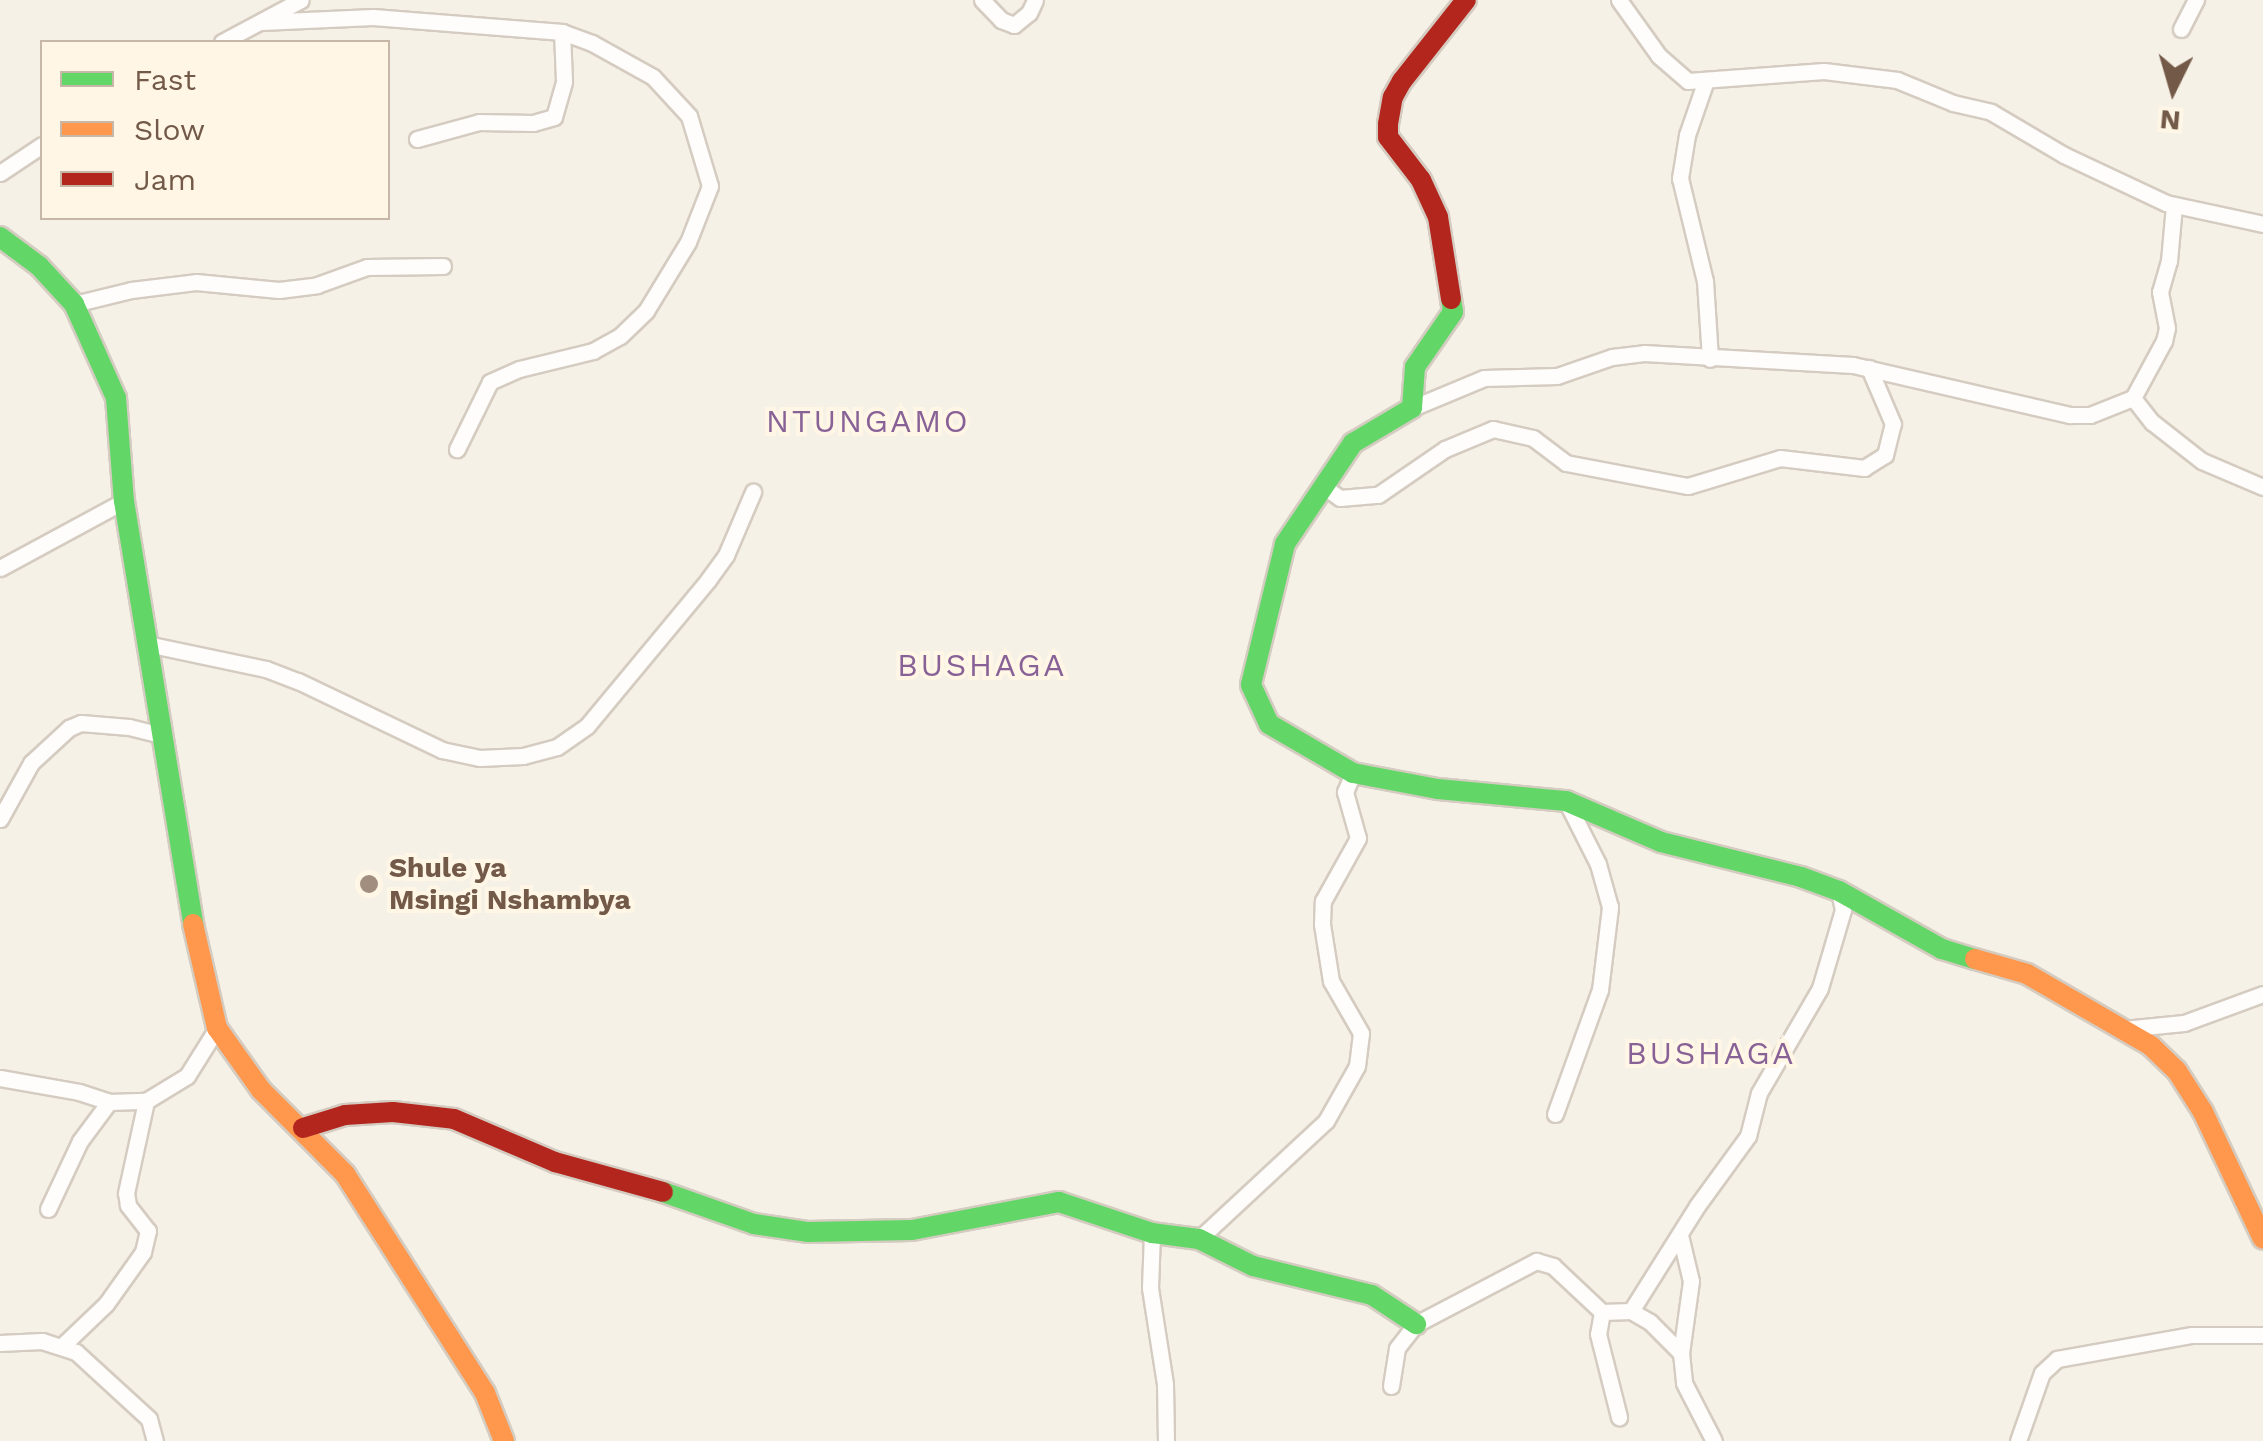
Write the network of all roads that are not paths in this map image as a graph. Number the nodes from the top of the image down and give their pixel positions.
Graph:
1 (302, 0) edge
2 (982, 0) edge
3 (1034, 0) edge
4 (1466, 0) edge
5 (1619, 0) edge
6 (2196, 0) edge
7 (261, 22) junction
8 (2181, 29) dead end
9 (562, 32) junction
10 (226, 40) edge
11 (1705, 83) junction
12 (418, 139) dead end
13 (40, 146) edge
14 (0, 173) edge
15 (2174, 206) junction
16 (2263, 224) edge
17 (0, 237) edge
18 (443, 266) dead end
19 (74, 304) junction
20 (1710, 359) junction
21 (1869, 368) junction
22 (2133, 398) junction
23 (1412, 408) junction
24 (457, 449) dead end
25 (2263, 487) edge
26 (1326, 488) junction
27 (753, 492) dead end
28 (124, 501) junction
29 (0, 568) edge
30 (147, 644) junction
31 (160, 735) junction
32 (1352, 773) junction
33 (1566, 802) junction
34 (0, 819) edge
35 (1839, 892) junction
36 (2263, 994) edge
37 (217, 1028) junction
38 (2123, 1030) junction
39 (0, 1078) edge
40 (146, 1101) junction
41 (108, 1102) junction
42 (1554, 1114) dead end
43 (303, 1128) junction
44 (48, 1209) dead end
45 (1152, 1233) junction
46 (1680, 1236) junction
47 (1198, 1239) junction
48 (2263, 1239) edge
49 (1631, 1311) junction
50 (1602, 1312) junction
51 (1416, 1324) junction
52 (2263, 1335) edge
53 (0, 1342) edge
54 (62, 1346) junction
55 (1681, 1353) junction
56 (1391, 1386) dead end
57 (1618, 1416) dead end
58 (154, 1441) edge
59 (504, 1441) edge
60 (1166, 1441) edge
61 (1714, 1441) edge
62 (2018, 1441) edge

1 - 7 street
2 - 3 street
4 - 23 street
5 - 11 street
6 - 8 street
7 - 9 street
7 - 10 street
9 - 12 street
9 - 24 street
11 - 15 street
11 - 20 street
13 - 14 street
15 - 16 street
15 - 22 street
17 - 19 street
18 - 19 street
19 - 28 street
20 - 21 street
20 - 23 street
21 - 22 street
21 - 26 street
22 - 25 street
23 - 26 street
26 - 32 street
27 - 30 street
28 - 29 street
28 - 30 street
30 - 31 street
31 - 34 street
31 - 37 street
32 - 33 street
32 - 47 street
33 - 35 street
33 - 42 street
35 - 38 street
35 - 46 street
36 - 38 street
37 - 40 street
37 - 43 street
38 - 48 street
39 - 41 street
40 - 41 street
40 - 54 street
41 - 44 street
43 - 45 street
43 - 59 street
45 - 47 street
45 - 60 street
46 - 49 street
46 - 55 street
47 - 51 street
49 - 50 street
49 - 55 street
50 - 51 street
50 - 57 street
51 - 56 street
52 - 62 street
53 - 54 street
54 - 58 street
55 - 61 street

